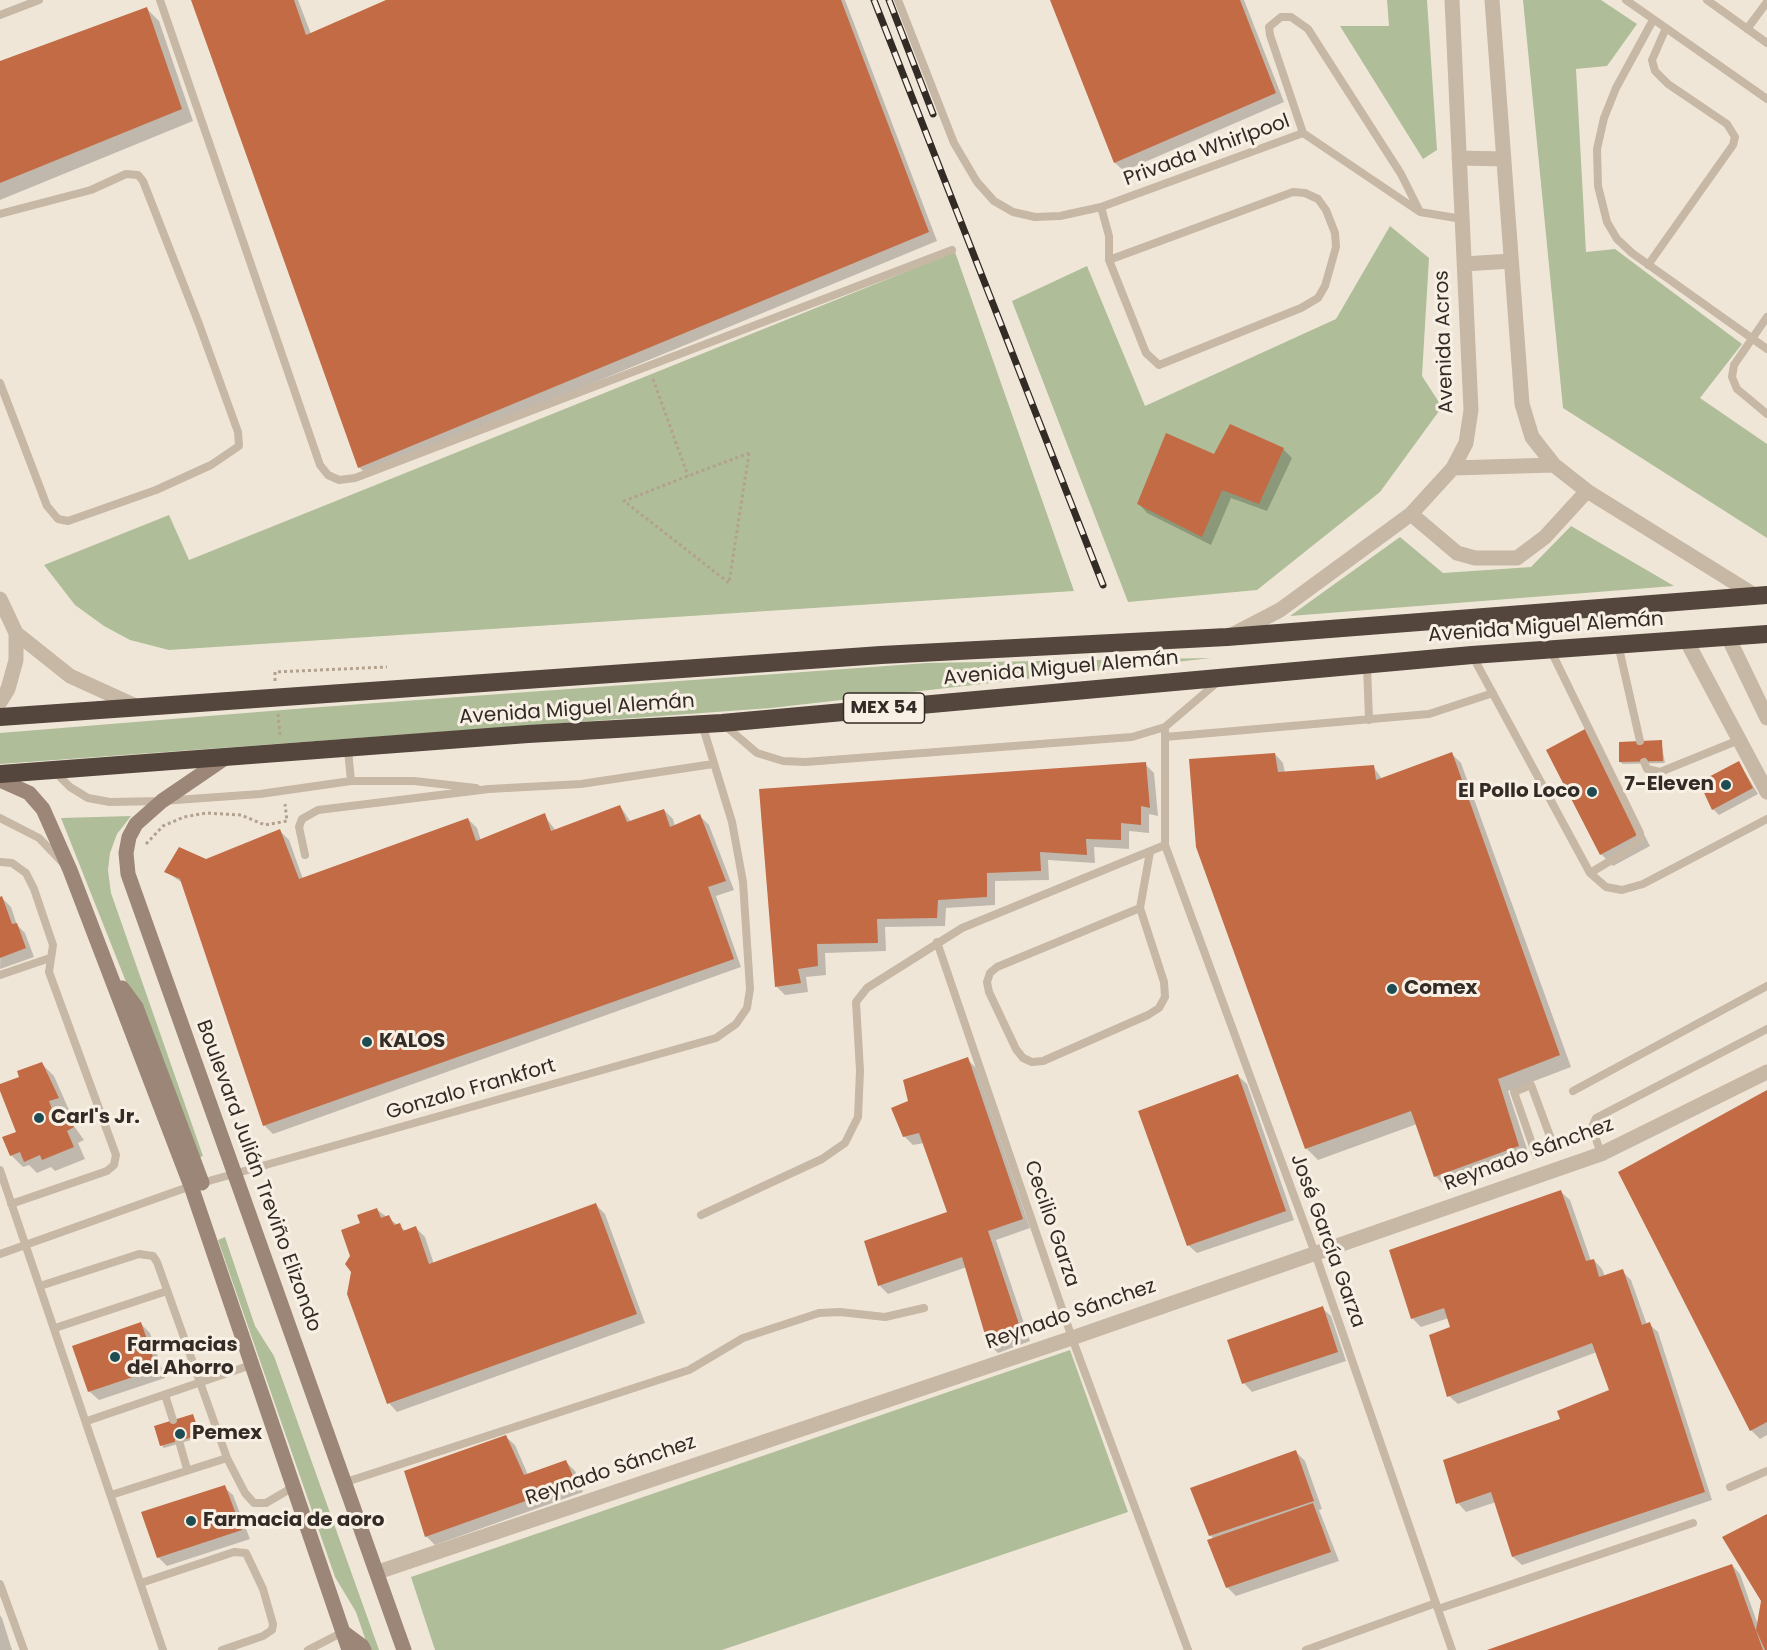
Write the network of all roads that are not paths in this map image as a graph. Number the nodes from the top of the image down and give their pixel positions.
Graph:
1 (39, 0) edge
2 (160, 0) edge
3 (898, 0) edge
4 (1452, 0) edge
5 (1492, 0) edge
6 (1626, 0) edge
7 (1707, 0) edge
8 (1767, 2) edge
9 (0, 15) edge
10 (1653, 20) junction
11 (1666, 28) junction
12 (1747, 29) junction
13 (1767, 43) edge
14 (1767, 99) edge
15 (1303, 133) junction
16 (1459, 158) junction
17 (1504, 159) junction
18 (1101, 207) junction
19 (1420, 212) junction
20 (0, 214) edge
21 (1462, 219) junction
22 (952, 250) dead end
23 (1109, 260) junction
24 (1511, 261) junction
25 (1464, 264) junction
26 (1648, 265) junction
27 (1767, 317) edge
28 (1752, 338) junction
29 (1767, 350) edge
30 (0, 383) edge
31 (1767, 414) edge
32 (1554, 465) junction
33 (1453, 468) junction
34 (1587, 491) junction
35 (1411, 514) junction
36 (1761, 595) edge
37 (0, 601) edge
38 (16, 633) junction
39 (1767, 634) edge
40 (1227, 637) junction
41 (1728, 637) junction
42 (1686, 640) junction
43 (1618, 644) junction
44 (1550, 649) junction
45 (1472, 655) junction
46 (1367, 664) junction
47 (1223, 677) junction
48 (1493, 693) junction
49 (0, 702) edge
50 (139, 708) junction
51 (0, 717) edge
52 (1767, 718) edge
53 (1369, 720) junction
54 (722, 723) junction
55 (702, 724) junction
56 (1165, 732) junction
57 (1739, 740) junction
58 (1640, 741) dead end
59 (348, 750) junction
60 (228, 756) junction
61 (1644, 762) dead end
62 (713, 764) junction
63 (53, 770) junction
64 (0, 774) edge
65 (0, 780) edge
66 (351, 781) junction
67 (489, 789) junction
68 (1767, 792) edge
69 (162, 801) junction
70 (0, 818) edge
71 (1767, 819) edge
72 (1165, 845) junction
73 (1150, 852) junction
74 (305, 855) dead end
75 (0, 862) edge
76 (70, 870) junction
77 (1590, 873) junction
78 (1140, 908) junction
79 (937, 942) junction
80 (50, 958) junction
81 (0, 975) edge
82 (1767, 986) edge
83 (1767, 1029) edge
84 (1767, 1072) edge
85 (1572, 1091) dead end
86 (1545, 1151) junction
87 (1601, 1154) junction
88 (0, 1170) edge
89 (1551, 1171) junction
90 (231, 1174) junction
91 (196, 1184) junction
92 (11, 1203) junction
93 (701, 1215) dead end
94 (25, 1245) junction
95 (1315, 1252) junction
96 (0, 1254) edge
97 (40, 1286) junction
98 (167, 1291) junction
99 (924, 1308) dead end
100 (55, 1328) junction
101 (1072, 1338) junction
102 (254, 1364) junction
103 (200, 1383) junction
104 (165, 1395) junction
105 (173, 1420) dead end
106 (87, 1421) junction
107 (179, 1441) dead end
108 (227, 1458) junction
109 (187, 1469) junction
110 (1767, 1471) edge
111 (346, 1482) junction
112 (295, 1486) junction
113 (1730, 1487) dead end
114 (111, 1495) junction
115 (1693, 1523) dead end
116 (378, 1572) junction
117 (141, 1583) junction
118 (0, 1584) edge
119 (1437, 1606) junction
120 (343, 1632) junction
121 (24, 1650) edge
122 (163, 1650) edge
123 (222, 1650) edge
124 (308, 1650) edge
125 (349, 1650) edge
126 (364, 1650) edge
127 (404, 1650) edge
128 (1188, 1650) edge
129 (1306, 1650) edge
130 (1452, 1650) edge

1 - 9 lane
2 - 22 lane
3 - 18 lane, Privada Whirlpool
4 - 16 street, Avenida Acros
5 - 17 street
6 - 10 lane
7 - 12 lane
8 - 12 lane
10 - 11 lane
10 - 26 lane
11 - 14 lane
11 - 26 lane
12 - 13 lane
15 - 18 lane, Privada Whirlpool
15 - 19 lane, Privada Whirlpool
15 - 19 lane
16 - 17 street
16 - 21 street, Avenida Acros
17 - 24 street
18 - 23 lane
19 - 21 lane, Privada Whirlpool
20 - 30 lane
21 - 25 street, Avenida Acros
23 - 23 lane
24 - 25 street
24 - 32 street
25 - 33 street, Avenida Acros
26 - 28 lane
27 - 28 lane
28 - 29 lane
28 - 31 lane
32 - 33 street
32 - 34 street
33 - 35 street, Avenida Acros
34 - 35 street
34 - 36 street
35 - 40 street, Avenida Acros
36 - 40 highway, Avenida Miguel Alemán
37 - 38 street
38 - 49 street
38 - 50 street
39 - 41 highway, Avenida Miguel Alemán / MEX 54
40 - 50 highway, Avenida Miguel Alemán
41 - 42 highway, Avenida Miguel Alemán / MEX 54
41 - 52 street
42 - 43 highway, Avenida Miguel Alemán / MEX 54
42 - 57 street
43 - 44 highway, Avenida Miguel Alemán / MEX 54
43 - 58 lane
44 - 45 highway, Avenida Miguel Alemán / MEX 54
44 - 77 lane
45 - 46 highway, Avenida Miguel Alemán / MEX 54
45 - 48 lane
46 - 47 highway, Avenida Miguel Alemán / MEX 54
46 - 53 lane
47 - 54 highway, Avenida Miguel Alemán / MEX 54
47 - 56 lane
48 - 53 lane
48 - 77 lane
50 - 51 highway, Avenida Miguel Alemán
53 - 56 lane
54 - 55 highway, Avenida Miguel Alemán / MEX 54
54 - 56 lane
55 - 59 highway, Avenida Miguel Alemán / MEX 54
55 - 62 lane
56 - 72 lane, José García Garza
57 - 61 lane
57 - 68 street
59 - 60 highway, Avenida Miguel Alemán / MEX 54
59 - 66 lane
60 - 63 highway, Avenida Miguel Alemán / MEX 54
60 - 69 main road, Boulevard Julián Treviño Elizondo
62 - 67 lane
62 - 90 lane, Gonzalo Frankfort
63 - 64 highway, Avenida Miguel Alemán / MEX 54
63 - 69 lane
65 - 76 main road
66 - 67 lane
66 - 69 lane
67 - 74 lane
69 - 90 main road, Boulevard Julián Treviño Elizondo
70 - 76 lane
71 - 77 lane
72 - 73 lane
72 - 95 lane, José García Garza
73 - 78 lane
73 - 79 lane
75 - 80 lane
76 - 91 main road
78 - 78 lane
79 - 93 lane
79 - 101 lane, Cecilio Garza
80 - 81 lane
80 - 92 lane
82 - 85 lane
83 - 87 lane
84 - 87 street, Reynado Sánchez
86 - 86 lane
86 - 89 lane
87 - 89 street, Reynado Sánchez
88 - 92 lane
89 - 95 street, Reynado Sánchez
90 - 91 lane, Gonzalo Frankfort
90 - 111 main road, Boulevard Julián Treviño Elizondo
91 - 94 lane, Gonzalo Frankfort
91 - 102 main road
92 - 94 lane
94 - 96 lane, Gonzalo Frankfort
94 - 97 lane
95 - 101 street, Reynado Sánchez
95 - 119 lane, José García Garza
97 - 98 lane
97 - 100 lane
98 - 100 lane
98 - 103 lane
99 - 111 lane
100 - 106 lane
101 - 116 street, Reynado Sánchez
101 - 128 lane, Cecilio Garza
102 - 103 lane
102 - 112 main road
103 - 104 lane
103 - 108 lane
104 - 105 lane
104 - 106 lane
106 - 114 lane
107 - 109 lane
108 - 109 lane
108 - 112 lane
109 - 114 lane
110 - 113 lane
111 - 116 main road, Boulevard Julián Treviño Elizondo
112 - 120 main road
114 - 117 lane
115 - 119 lane
116 - 127 main road, Boulevard Julián Treviño Elizondo
117 - 122 lane
117 - 123 lane
118 - 121 lane
119 - 129 lane
119 - 130 lane, José García Garza
120 - 124 lane
120 - 125 main road
120 - 126 main road

